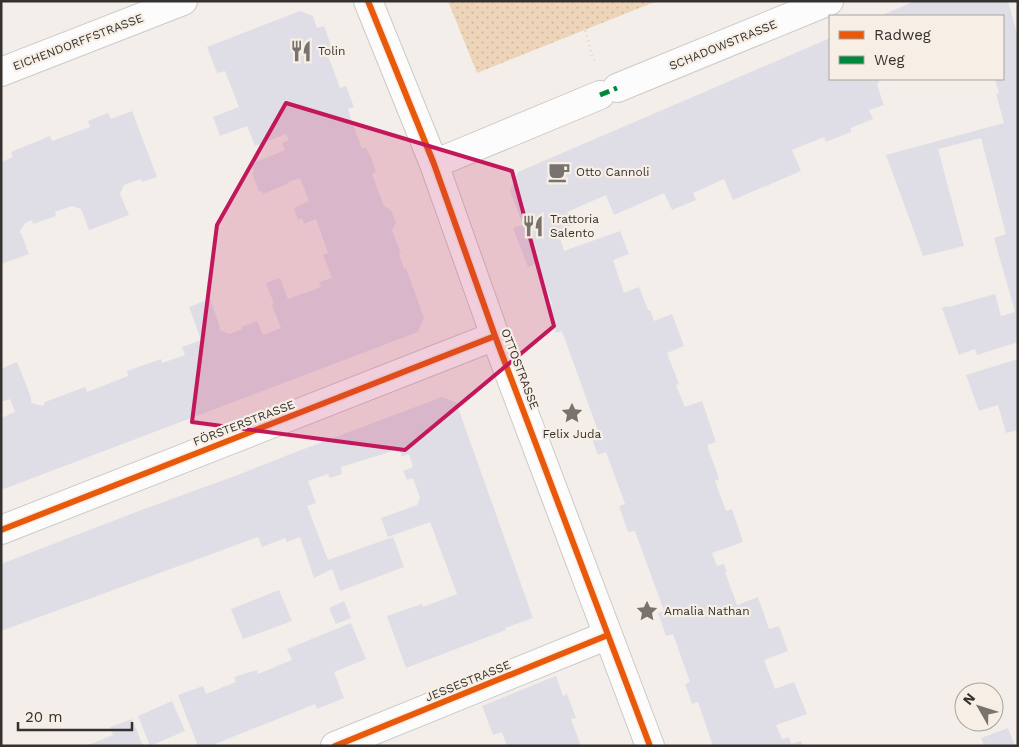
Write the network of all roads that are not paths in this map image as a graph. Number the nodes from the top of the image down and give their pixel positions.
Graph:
1 (183, 1) edge
2 (368, 1) edge
3 (829, 1) edge
4 (1, 72) edge
5 (434, 164) junction
6 (495, 336) junction
7 (1, 530) edge
8 (608, 635) junction
9 (336, 746) edge
10 (650, 746) edge

1 - 4 street, EICHENDORFFSTRASSE
2 - 5 street, OTTOSTRASSE
3 - 5 street, SCHADOWSTRASSE
5 - 6 street, OTTOSTRASSE
6 - 7 street, FÖRSTERSTRASSE
6 - 8 street, OTTOSTRASSE
8 - 9 street, JESSESTRASSE
8 - 10 street, OTTOSTRASSE

